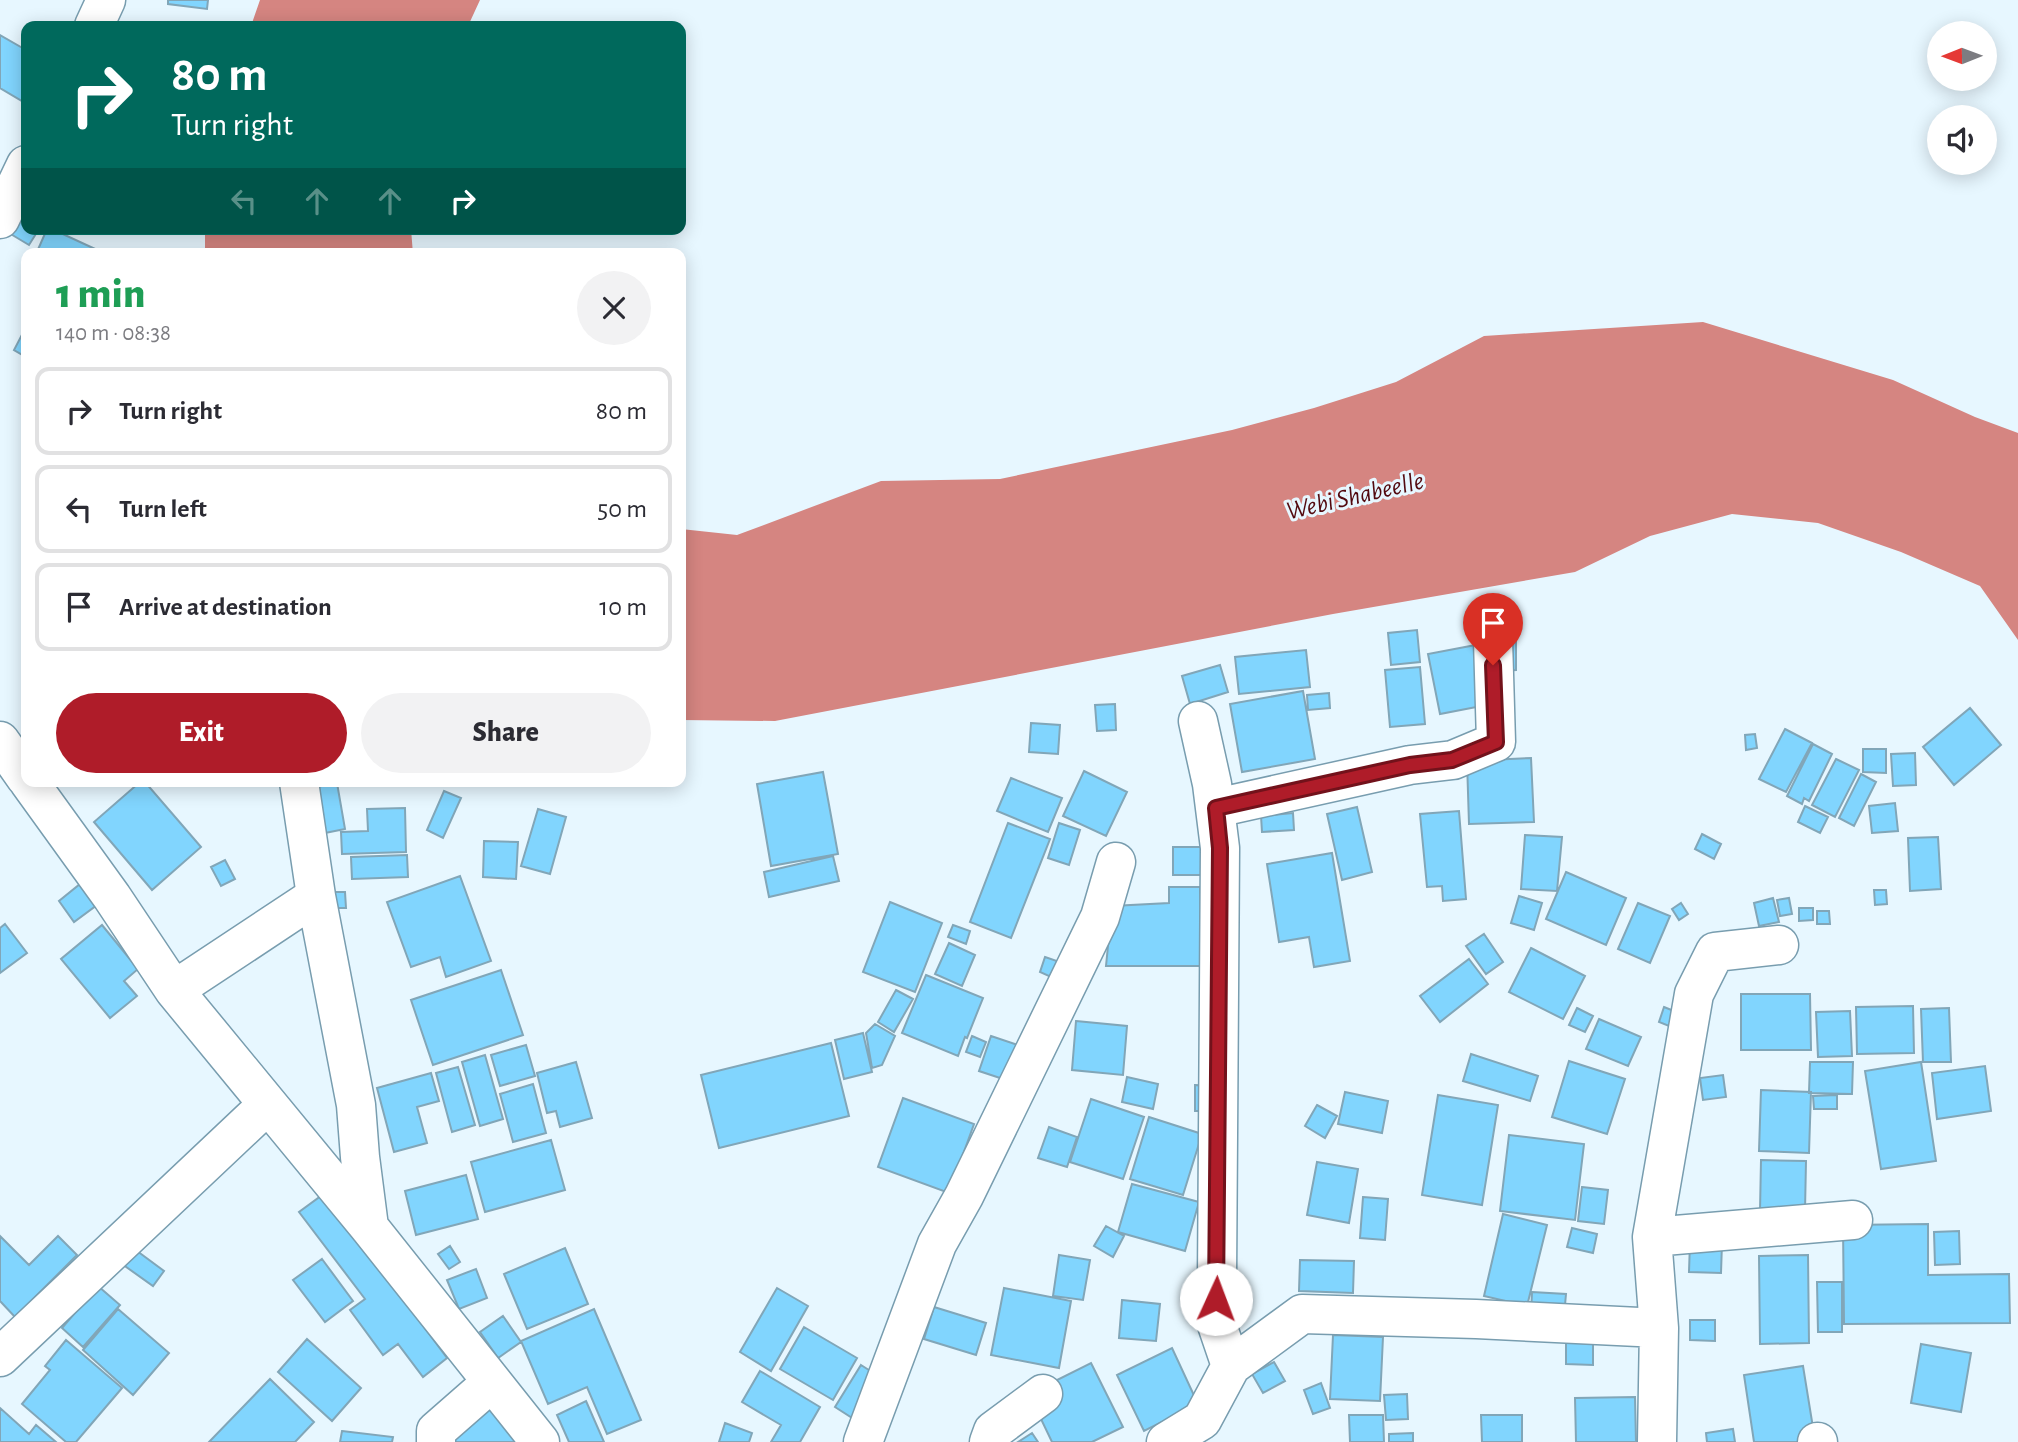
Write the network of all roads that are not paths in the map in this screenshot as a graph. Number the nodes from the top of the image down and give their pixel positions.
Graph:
1 (106, 0) edge
2 (96, 21) edge
3 (21, 174) edge
4 (2, 209) edge
5 (1493, 640) dead end
6 (1198, 721) dead end
7 (0, 741) edge
8 (21, 770) edge
9 (33, 787) edge
10 (300, 787) edge
11 (1216, 808) junction
12 (1116, 862) dead end
13 (316, 896) junction
14 (1779, 945) dead end
15 (174, 990) junction
16 (267, 1105) junction
17 (1853, 1220) dead end
18 (369, 1227) junction
19 (1653, 1237) junction
20 (1658, 1328) junction
21 (0, 1357) edge
22 (1231, 1366) junction
23 (492, 1382) junction
24 (1043, 1394) dead end
25 (436, 1442) edge
26 (540, 1442) edge
27 (863, 1442) edge
28 (989, 1442) edge
29 (1166, 1442) edge
30 (1657, 1442) edge

1 - 2 street
3 - 4 street
5 - 11 street
6 - 11 street
7 - 8 street
9 - 15 street
10 - 13 street
11 - 22 street
12 - 27 street
13 - 15 street
13 - 18 street
14 - 19 street
15 - 16 street
16 - 18 street
16 - 21 street
17 - 19 street
18 - 23 street
19 - 20 street
20 - 22 street
20 - 30 street
22 - 29 street
23 - 25 street
23 - 26 street
24 - 28 street

